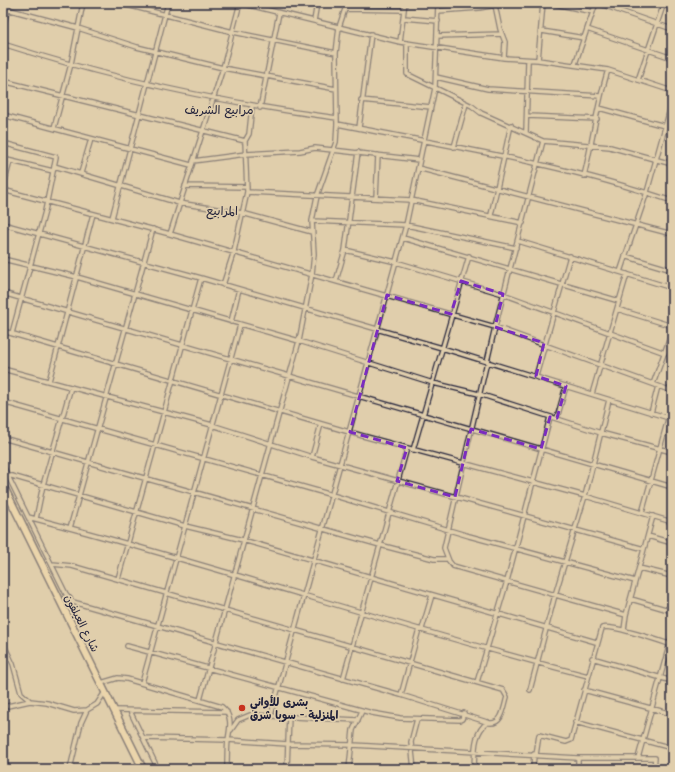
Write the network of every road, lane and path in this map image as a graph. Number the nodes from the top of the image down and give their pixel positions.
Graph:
1 (10, 3) edge
2 (84, 3) edge
3 (119, 3) edge
4 (168, 3) edge
5 (240, 3) edge
6 (317, 3) edge
7 (347, 3) edge
8 (374, 3) edge
9 (405, 3) edge
10 (438, 3) edge
11 (479, 3) edge
12 (509, 3) edge
13 (543, 3) edge
14 (550, 3) edge
15 (597, 3) edge
16 (664, 3) edge
17 (496, 5) junction
18 (3, 8) edge
19 (373, 8) junction
20 (479, 8) junction
21 (8, 9) junction
22 (346, 9) junction
23 (404, 10) junction
24 (438, 10) junction
25 (593, 12) junction
26 (165, 14) junction
27 (279, 14) junction
28 (404, 18) junction
29 (438, 20) junction
30 (314, 21) junction
31 (657, 24) junction
32 (3, 26) edge
33 (78, 28) junction
34 (339, 28) junction
35 (587, 29) junction
36 (672, 29) edge
37 (542, 30) junction
38 (233, 32) junction
39 (371, 34) junction
40 (502, 34) junction
41 (437, 36) junction
42 (584, 38) junction
43 (274, 41) junction
44 (400, 42) junction
45 (407, 43) junction
46 (3, 44) edge
47 (438, 47) junction
48 (156, 50) junction
49 (648, 50) junction
50 (336, 53) junction
51 (504, 58) junction
52 (672, 58) edge
53 (528, 60) junction
54 (538, 60) junction
55 (71, 64) junction
56 (575, 64) junction
57 (223, 68) junction
58 (608, 70) junction
59 (267, 76) junction
60 (436, 78) junction
61 (3, 80) edge
62 (638, 80) junction
63 (148, 84) junction
64 (435, 88) junction
65 (336, 89) junction
66 (528, 91) junction
67 (672, 91) edge
68 (62, 95) junction
69 (600, 96) junction
70 (213, 98) junction
71 (361, 100) junction
72 (672, 102) edge
73 (466, 104) junction
74 (252, 106) junction
75 (431, 107) junction
76 (260, 108) junction
77 (598, 108) junction
78 (3, 115) edge
79 (138, 115) junction
80 (528, 116) junction
81 (337, 118) junction
82 (597, 119) junction
83 (338, 124) junction
84 (511, 125) junction
85 (665, 126) junction
86 (54, 128) junction
87 (359, 128) junction
88 (672, 128) edge
89 (203, 131) junction
90 (526, 132) junction
91 (91, 139) junction
92 (424, 140) junction
93 (245, 141) junction
94 (543, 141) junction
95 (3, 143) edge
96 (592, 144) junction
97 (454, 147) junction
98 (129, 149) junction
99 (333, 149) junction
100 (358, 152) junction
101 (246, 154) junction
102 (378, 155) junction
103 (504, 157) junction
104 (3, 159) edge
105 (656, 159) junction
106 (419, 160) junction
107 (10, 161) junction
108 (192, 163) junction
109 (672, 164) edge
110 (537, 165) junction
111 (54, 166) junction
112 (418, 168) junction
113 (53, 171) junction
114 (81, 173) junction
115 (584, 176) junction
116 (120, 185) junction
117 (185, 186) junction
118 (497, 188) junction
119 (3, 190) edge
120 (247, 190) junction
121 (647, 192) junction
122 (317, 196) junction
123 (530, 196) junction
124 (352, 197) junction
125 (376, 198) junction
126 (411, 200) junction
127 (672, 201) edge
128 (46, 202) junction
129 (179, 203) junction
130 (242, 213) junction
131 (93, 214) junction
132 (491, 216) junction
133 (112, 218) junction
134 (312, 221) junction
135 (523, 223) junction
136 (3, 224) edge
137 (348, 224) junction
138 (636, 224) junction
139 (406, 225) junction
140 (153, 229) junction
141 (312, 232) junction
142 (38, 234) junction
143 (170, 234) junction
144 (672, 234) edge
145 (403, 238) junction
146 (518, 241) junction
147 (84, 246) junction
148 (516, 248) junction
149 (345, 250) junction
150 (234, 251) junction
151 (469, 256) junction
152 (570, 256) junction
153 (625, 256) junction
154 (3, 259) edge
155 (396, 262) junction
156 (143, 263) junction
157 (30, 265) junction
158 (511, 268) junction
159 (672, 270) edge
160 (620, 272) junction
161 (312, 274) junction
162 (627, 274) junction
163 (77, 277) junction
164 (201, 278) junction
165 (336, 281) junction
166 (461, 282) junction
167 (223, 285) junction
168 (562, 285) junction
169 (672, 288) edge
170 (239, 289) junction
171 (3, 293) edge
172 (134, 294) junction
173 (503, 294) junction
174 (387, 295) junction
175 (21, 299) junction
176 (618, 301) junction
177 (305, 308) junction
178 (617, 309) junction
179 (68, 312) junction
180 (192, 312) junction
181 (553, 312) junction
182 (451, 314) junction
183 (230, 322) junction
184 (240, 325) junction
185 (672, 326) edge
186 (495, 327) junction
187 (125, 328) junction
188 (378, 329) junction
189 (3, 331) edge
190 (672, 332) edge
191 (12, 333) junction
192 (609, 333) junction
193 (298, 341) junction
194 (544, 343) junction
195 (183, 345) junction
196 (59, 347) junction
197 (442, 348) junction
198 (665, 352) junction
199 (672, 352) edge
200 (231, 359) junction
201 (115, 362) junction
202 (488, 362) junction
203 (369, 364) junction
204 (601, 365) junction
205 (3, 369) edge
206 (536, 376) junction
207 (289, 377) junction
208 (174, 380) junction
209 (49, 381) junction
210 (433, 383) junction
211 (653, 384) junction
212 (566, 386) junction
213 (658, 386) junction
214 (71, 387) junction
215 (672, 391) edge
216 (222, 394) junction
217 (479, 394) junction
218 (592, 394) junction
219 (106, 396) junction
220 (360, 397) junction
221 (609, 400) junction
222 (3, 402) edge
223 (279, 411) junction
224 (165, 413) junction
225 (651, 413) junction
226 (423, 416) junction
227 (550, 417) junction
228 (557, 418) junction
229 (62, 419) junction
230 (670, 419) edge
231 (321, 424) junction
232 (212, 426) junction
233 (98, 429) junction
234 (471, 429) junction
235 (350, 432) junction
236 (601, 432) junction
237 (3, 438) edge
238 (270, 443) junction
239 (156, 445) junction
240 (407, 448) junction
241 (660, 448) junction
242 (542, 449) junction
243 (413, 450) junction
244 (52, 452) junction
245 (672, 452) edge
246 (312, 457) junction
247 (204, 460) junction
248 (89, 462) junction
249 (341, 464) junction
250 (463, 464) junction
251 (594, 464) junction
252 (3, 466) edge
253 (5, 475) edge
254 (262, 476) junction
255 (146, 479) junction
256 (652, 480) junction
257 (398, 481) junction
258 (533, 482) junction
259 (43, 484) junction
260 (3, 485) edge
261 (672, 487) edge
262 (194, 492) junction
263 (332, 495) junction
264 (80, 496) junction
265 (585, 496) junction
266 (455, 497) junction
267 (253, 509) junction
268 (137, 511) junction
269 (389, 513) junction
270 (642, 513) junction
271 (525, 516) junction
272 (653, 516) junction
273 (28, 518) junction
274 (36, 519) junction
275 (672, 522) edge
276 (185, 526) junction
277 (70, 528) junction
278 (321, 529) junction
279 (447, 529) junction
280 (574, 529) junction
281 (648, 536) junction
282 (243, 540) junction
283 (128, 543) junction
284 (672, 543) edge
285 (380, 545) junction
286 (515, 549) junction
287 (644, 549) junction
288 (176, 558) junction
289 (313, 560) junction
290 (448, 560) junction
291 (565, 562) junction
292 (52, 564) junction
293 (639, 568) junction
294 (234, 574) junction
295 (672, 576) edge
296 (372, 577) junction
297 (118, 579) junction
298 (507, 581) junction
299 (635, 581) junction
300 (166, 593) junction
301 (304, 595) junction
302 (432, 595) junction
303 (555, 595) junction
304 (631, 599) junction
305 (224, 609) junction
306 (672, 611) edge
307 (361, 613) junction
308 (497, 613) junction
309 (626, 615) junction
310 (157, 626) junction
311 (546, 628) junction
312 (420, 629) junction
313 (295, 630) junction
314 (624, 630) junction
315 (672, 635) edge
316 (215, 642) junction
317 (596, 642) junction
318 (3, 643) edge
319 (671, 644) edge
320 (127, 646) dead end
321 (352, 646) junction
322 (487, 649) junction
323 (150, 652) junction
324 (592, 658) junction
325 (285, 662) junction
326 (410, 662) junction
327 (538, 663) junction
328 (208, 668) junction
329 (588, 676) junction
330 (661, 677) junction
331 (343, 678) junction
332 (672, 680) edge
333 (477, 682) junction
334 (101, 683) junction
335 (142, 683) junction
336 (278, 688) junction
337 (530, 690) dead end
338 (584, 690) junction
339 (105, 692) junction
340 (401, 694) junction
341 (200, 700) junction
342 (30, 701) junction
343 (3, 707) edge
344 (652, 708) junction
345 (87, 710) junction
346 (114, 710) junction
347 (130, 711) junction
348 (362, 711) junction
349 (227, 712) junction
350 (464, 713) junction
351 (672, 714) edge
352 (271, 716) junction
353 (289, 716) junction
354 (417, 719) junction
355 (358, 720) junction
356 (488, 722) junction
357 (575, 722) junction
358 (231, 730) junction
359 (143, 738) junction
360 (228, 740) junction
361 (644, 741) junction
362 (288, 744) junction
363 (352, 745) junction
364 (672, 748) edge
365 (411, 749) junction
366 (475, 752) junction
367 (535, 755) junction
368 (578, 758) junction
369 (638, 758) junction
370 (70, 769) edge
371 (143, 769) edge
372 (158, 769) edge
373 (227, 769) edge
374 (287, 769) edge
375 (349, 769) edge
376 (414, 769) edge
377 (474, 769) edge
378 (533, 769) edge
379 (578, 769) edge
380 (654, 769) edge

1 - 21 street
2 - 33 street
3 - 26 street
4 - 26 street
5 - 27 street
5 - 38 street
6 - 30 street
7 - 22 street
8 - 19 street
9 - 23 street
10 - 24 street
11 - 20 street
12 - 17 street
13 - 37 street
14 - 25 street
15 - 25 street
15 - 31 street
16 - 31 street
17 - 20 street
17 - 40 street
18 - 21 street
19 - 22 street
19 - 23 street
20 - 24 street
21 - 32 street
21 - 33 street
22 - 34 street
23 - 28 street
24 - 29 street
25 - 35 street
26 - 38 street
26 - 48 street
27 - 30 street
27 - 43 street
28 - 29 street
28 - 44 street
29 - 41 street
30 - 34 street
31 - 36 street
31 - 49 street
33 - 48 street
33 - 55 street
34 - 39 street
34 - 50 street
35 - 42 street
35 - 49 street
37 - 42 street
37 - 54 street
38 - 43 street
38 - 57 street
39 - 44 street
39 - 71 street
40 - 41 street
40 - 51 street
41 - 47 street
42 - 56 street
43 - 50 street
43 - 59 street
44 - 45 street
45 - 47 street
45 - 64 street
46 - 55 street
47 - 51 street
47 - 60 street
48 - 57 street
48 - 63 street
49 - 52 street
49 - 62 street
50 - 65 street
51 - 53 street
53 - 54 street
53 - 66 street
54 - 56 street
55 - 63 street
55 - 68 street
56 - 58 street
57 - 59 street
57 - 70 street
58 - 62 street
58 - 69 street
59 - 65 street
59 - 76 street
60 - 64 street
60 - 66 street
61 - 68 street
62 - 67 street
63 - 70 street
63 - 79 street
64 - 73 street
64 - 75 street
65 - 81 street
66 - 69 street
66 - 80 street
68 - 79 street
68 - 86 street
69 - 77 street
70 - 74 street
70 - 89 street
71 - 75 street
71 - 87 street
72 - 85 street
73 - 84 street
73 - 97 street
74 - 76 street
74 - 93 street
75 - 92 street
76 - 81 street
77 - 82 street
77 - 85 street
78 - 86 street
79 - 89 street
79 - 98 street
80 - 82 street
80 - 90 street
81 - 83 street
82 - 96 street
83 - 87 street
83 - 99 street
84 - 90 street
84 - 103 street
85 - 88 street
85 - 105 street
86 - 91 street
87 - 92 street
89 - 93 street
89 - 108 street
90 - 94 street
91 - 98 street
91 - 114 street
92 - 97 street
92 - 106 street
93 - 101 street
94 - 96 street
94 - 110 street
95 - 111 street
96 - 105 street
96 - 115 street
97 - 103 street
98 - 108 street
98 - 116 street
99 - 100 street
99 - 101 street
99 - 122 street
100 - 102 street
100 - 124 street
101 - 108 street
101 - 120 street
102 - 106 street
102 - 125 street
103 - 110 street
103 - 118 street
104 - 107 street
105 - 109 street
105 - 121 street
106 - 112 street
107 - 113 street
107 - 119 street
108 - 117 street
110 - 115 street
110 - 123 street
111 - 113 street
111 - 114 street
112 - 118 street
112 - 126 street
113 - 128 street
114 - 116 street
115 - 121 street
116 - 129 street
116 - 133 street
117 - 120 street
117 - 129 street
118 - 123 street
118 - 132 street
119 - 128 street
120 - 122 street
120 - 130 street
121 - 127 street
121 - 138 street
122 - 124 street
122 - 134 street
123 - 135 street
123 - 138 street
124 - 125 street
124 - 137 street
125 - 126 street
126 - 132 street
126 - 139 street
128 - 131 street
128 - 142 street
129 - 130 street
129 - 143 street
130 - 141 street
130 - 150 street
131 - 133 street
131 - 147 street
132 - 135 street
133 - 140 street
134 - 137 street
134 - 141 street
135 - 146 street
136 - 142 street
137 - 139 street
137 - 149 street
138 - 144 street
138 - 153 street
139 - 145 street
139 - 148 street
140 - 143 street
140 - 156 street
141 - 161 street
142 - 147 street
142 - 157 street
143 - 150 street
145 - 151 street
145 - 155 street
146 - 148 street
146 - 152 street
147 - 156 street
147 - 163 street
148 - 158 street
149 - 155 street
149 - 165 street
150 - 161 street
150 - 167 street
151 - 158 street
151 - 166 street
152 - 160 street
152 - 168 street
153 - 159 street
153 - 160 street
154 - 157 street
155 - 166 street
155 - 174 street
156 - 164 street
156 - 172 street
157 - 163 street
157 - 175 street
158 - 168 street
158 - 173 street
160 - 162 street
161 - 165 street
161 - 177 street
162 - 169 street
162 - 176 street
163 - 172 street
163 - 179 street
164 - 167 street
164 - 180 street
165 - 174 street
166 - 173 street
166 - 182 street
167 - 170 street
168 - 176 street
168 - 181 street
170 - 177 street
170 - 183 street
171 - 175 street
172 - 180 street
172 - 187 street
173 - 181 street
173 - 186 street
174 - 182 street
174 - 188 street
175 - 179 street
175 - 191 street
176 - 178 street
177 - 188 street
177 - 193 street
178 - 185 street
178 - 192 street
179 - 187 street
179 - 196 street
180 - 183 street
180 - 195 street
181 - 192 street
181 - 194 street
182 - 186 street
182 - 197 street
183 - 184 street
184 - 193 street
184 - 200 street
186 - 194 street
186 - 202 street
187 - 195 street
187 - 201 street
188 - 197 street
188 - 203 street
189 - 191 street
190 - 198 street
191 - 196 street
192 - 198 street
192 - 204 street
193 - 203 street
193 - 207 street
194 - 204 street
194 - 206 street
195 - 200 street
195 - 208 street
196 - 201 street
196 - 209 street
197 - 202 street
197 - 210 street
198 - 199 street
198 - 211 street
200 - 207 street
200 - 216 street
201 - 208 street
201 - 219 street
202 - 206 street
202 - 217 street
203 - 210 street
203 - 220 street
204 - 211 street
204 - 218 street
205 - 209 street
206 - 212 street
207 - 220 street
207 - 223 street
208 - 216 street
208 - 224 street
209 - 214 street
210 - 217 street
210 - 226 street
211 - 213 street
212 - 218 street
212 - 228 street
213 - 215 street
213 - 225 street
214 - 219 street
214 - 229 street
216 - 223 street
216 - 232 street
217 - 227 street
217 - 234 street
218 - 221 street
219 - 224 street
219 - 233 street
220 - 226 street
220 - 235 street
221 - 225 street
221 - 236 street
222 - 229 street
223 - 231 street
223 - 238 street
224 - 232 street
224 - 239 street
225 - 230 street
226 - 234 street
226 - 243 street
227 - 228 street
227 - 242 street
228 - 236 street
229 - 233 street
229 - 244 street
230 - 241 street
231 - 235 street
231 - 246 street
232 - 238 street
232 - 247 street
233 - 239 street
233 - 248 street
234 - 242 street
234 - 250 street
235 - 240 street
235 - 249 street
236 - 241 street
236 - 251 street
237 - 244 street
238 - 246 street
238 - 254 street
239 - 247 street
239 - 255 street
240 - 243 street
240 - 257 street
241 - 245 street
241 - 256 street
242 - 251 street
242 - 258 street
243 - 250 street
244 - 248 street
244 - 259 street
246 - 249 street
247 - 254 street
247 - 262 street
248 - 255 street
248 - 264 street
249 - 257 street
249 - 263 street
250 - 258 street
250 - 266 street
251 - 256 street
251 - 265 street
252 - 253 street
253 - 259 street
253 - 273 street
254 - 263 street
254 - 267 street
255 - 262 street
255 - 268 street
256 - 261 street
256 - 270 street
257 - 266 street
257 - 269 street
258 - 265 street
258 - 271 street
259 - 264 street
259 - 274 street
260 - 334 highway, شارع العيلفون
262 - 267 street
262 - 276 street
263 - 269 street
263 - 278 street
264 - 268 street
264 - 277 street
265 - 270 street
265 - 280 street
266 - 271 street
266 - 279 street
267 - 278 street
267 - 282 street
268 - 276 street
268 - 283 street
269 - 279 street
269 - 285 street
270 - 272 street
271 - 280 street
271 - 286 street
272 - 275 street
272 - 281 street
273 - 274 street
273 - 292 street
274 - 277 street
276 - 282 street
276 - 288 street
277 - 283 street
278 - 285 street
278 - 289 street
279 - 286 street
279 - 290 street
280 - 287 street
280 - 291 street
281 - 284 street
281 - 287 street
282 - 289 street
282 - 294 street
283 - 288 street
283 - 297 street
285 - 290 street
285 - 296 street
286 - 291 street
286 - 298 street
287 - 293 street
288 - 294 street
288 - 300 street
289 - 296 street
289 - 301 street
290 - 298 street
291 - 299 street
291 - 303 street
292 - 297 street
292 - 310 street
293 - 295 street
293 - 299 street
294 - 301 street
294 - 305 street
296 - 302 street
296 - 307 street
297 - 300 street
298 - 303 street
298 - 308 street
299 - 304 street
300 - 305 street
300 - 310 street
301 - 307 street
301 - 313 street
302 - 308 street
302 - 312 street
303 - 309 street
303 - 311 street
304 - 306 street
304 - 309 street
305 - 313 street
305 - 316 street
307 - 312 street
307 - 321 street
308 - 311 street
308 - 322 street
309 - 314 street
310 - 316 street
310 - 323 street
311 - 317 street
311 - 327 street
312 - 322 street
312 - 326 street
313 - 321 street
313 - 325 street
314 - 317 street
314 - 319 street
315 - 319 street
316 - 325 street
316 - 328 street
317 - 324 street
318 - 342 street
319 - 330 street
320 - 323 street
321 - 326 street
321 - 331 street
322 - 327 street
322 - 333 street
323 - 328 street
323 - 335 street
324 - 329 street
324 - 330 street
325 - 331 street
325 - 336 street
326 - 333 street
326 - 340 street
327 - 329 street
327 - 337 street
328 - 336 street
328 - 341 street
329 - 338 street
330 - 332 street
330 - 344 street
331 - 340 street
333 - 356 street
334 - 335 street
334 - 339 highway, شارع العيلفون
335 - 341 street
336 - 348 street
336 - 352 street
338 - 344 street
338 - 357 street
339 - 345 street
339 - 346 highway, شارع العيلفون
340 - 350 street
341 - 349 street
342 - 343 street
342 - 345 street
344 - 351 street
344 - 361 street
345 - 370 street
346 - 347 street
346 - 371 highway, شارع العيلفون
347 - 349 street
347 - 359 street
348 - 354 street
348 - 355 street
349 - 358 street
350 - 354 street
350 - 356 street
352 - 353 street
352 - 358 street
353 - 355 street
353 - 362 street
354 - 365 street
355 - 363 street
356 - 366 street
357 - 361 street
357 - 367 street
358 - 360 street
359 - 360 street
359 - 372 street
360 - 362 street
360 - 373 street
361 - 364 street
361 - 369 street
362 - 363 street
362 - 374 street
363 - 365 street
363 - 375 street
365 - 366 street
365 - 376 street
366 - 367 street
366 - 377 street
367 - 368 street
367 - 378 street
368 - 369 street
368 - 379 street
369 - 380 street

